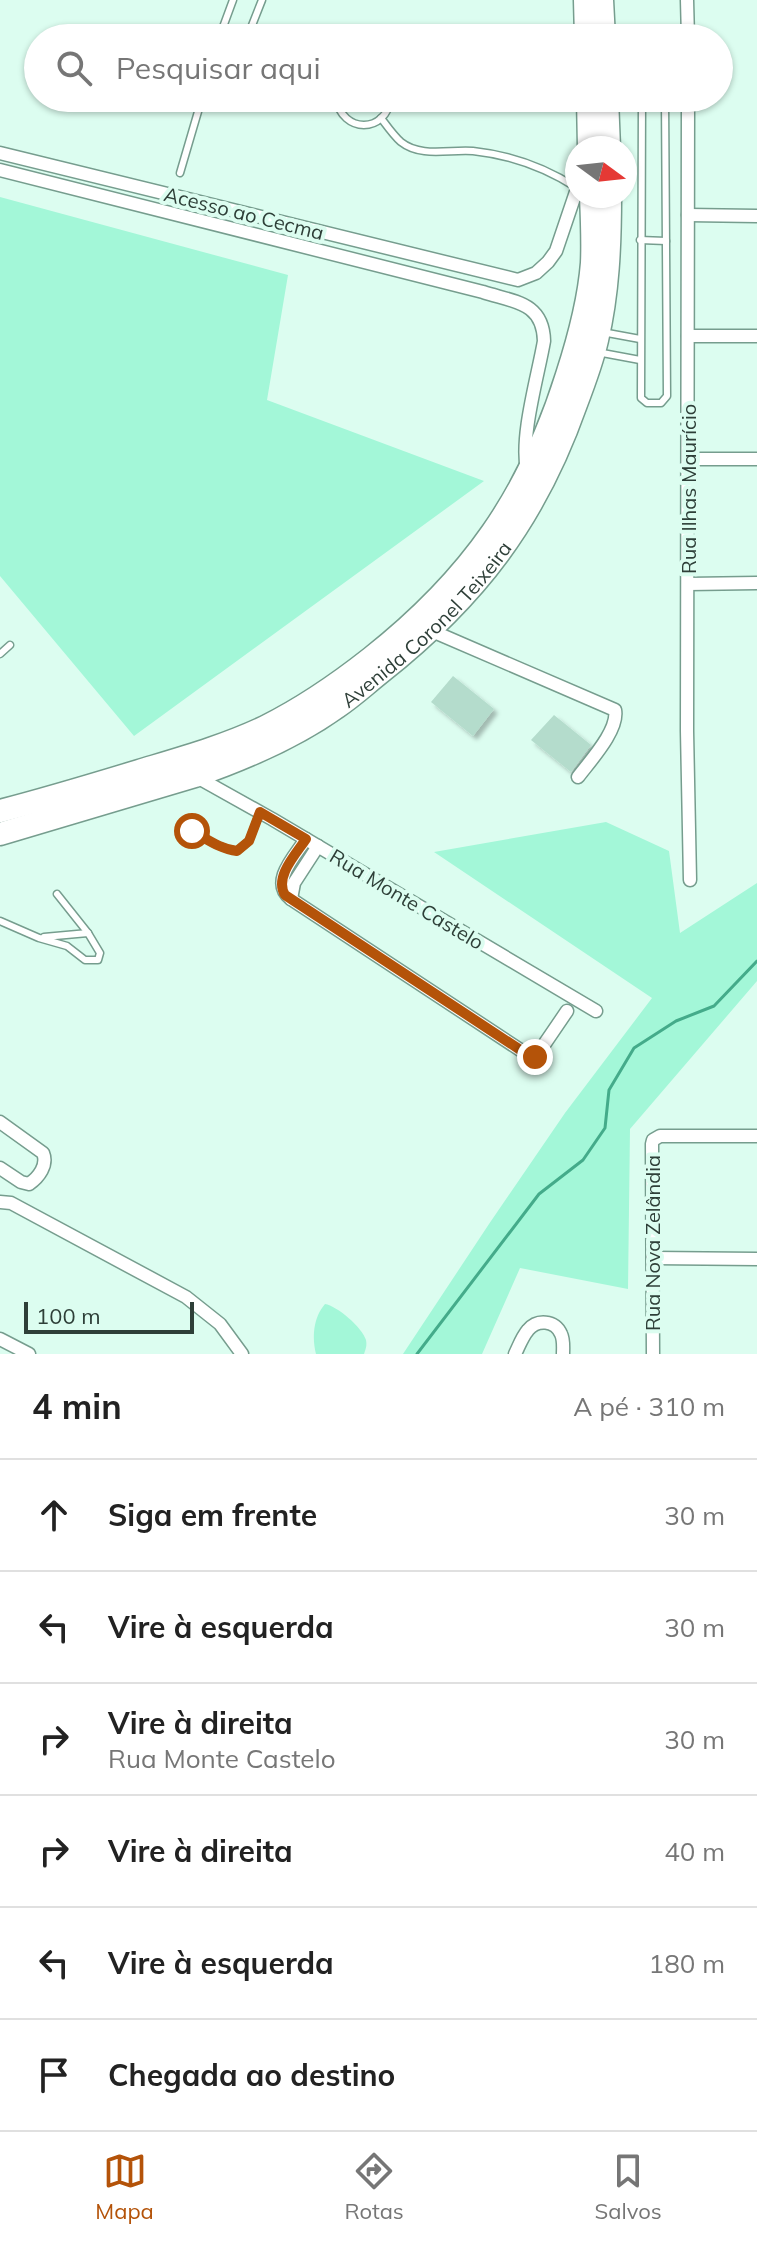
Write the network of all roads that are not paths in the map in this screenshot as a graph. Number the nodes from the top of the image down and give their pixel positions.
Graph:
1 (233, 0) edge
2 (262, 0) edge
3 (585, 0) edge
4 (602, 0) edge
5 (687, 0) edge
6 (224, 24) edge
7 (253, 24) edge
8 (586, 24) edge
9 (603, 24) edge
10 (688, 24) edge
11 (198, 112) edge
12 (342, 112) edge
13 (387, 112) edge
14 (588, 112) edge
15 (608, 112) edge
16 (642, 112) edge
17 (665, 112) edge
18 (688, 112) edge
19 (381, 118) junction
20 (589, 136) edge
21 (609, 136) edge
22 (0, 153) edge
23 (0, 170) edge
24 (180, 173) dead end
25 (565, 180) edge
26 (570, 208) edge
27 (591, 208) edge
28 (610, 208) edge
29 (688, 215) junction
30 (757, 216) edge
31 (640, 240) junction
32 (666, 241) junction
33 (487, 274) junction
34 (483, 292) junction
35 (688, 336) junction
36 (757, 336) edge
37 (640, 339) junction
38 (596, 341) junction
39 (640, 360) junction
40 (689, 459) junction
41 (757, 459) edge
42 (528, 474) junction
43 (757, 583) edge
44 (688, 584) junction
45 (432, 631) junction
46 (10, 645) dead end
47 (0, 654) edge
48 (195, 776) junction
49 (578, 777) dead end
50 (0, 811) edge
51 (260, 812) junction
52 (192, 831) dead end
53 (0, 834) edge
54 (306, 839) junction
55 (318, 846) junction
56 (690, 880) dead end
57 (57, 894) dead end
58 (291, 899) junction
59 (0, 921) edge
60 (88, 933) junction
61 (39, 938) junction
62 (567, 1011) dead end
63 (596, 1011) dead end
64 (0, 1122) edge
65 (757, 1136) edge
66 (0, 1168) edge
67 (0, 1202) edge
68 (653, 1258) junction
69 (757, 1259) edge
70 (0, 1339) edge
71 (29, 1354) edge
72 (242, 1354) edge
73 (515, 1354) edge
74 (563, 1354) edge
75 (653, 1354) edge

1 - 6 lane
2 - 7 lane
3 - 8 highway
4 - 9 highway
5 - 10 street
11 - 24 lane
12 - 19 lane
13 - 19 lane
14 - 20 highway
15 - 21 highway
16 - 31 lane
17 - 32 lane
18 - 29 street, Rua Ilhas Maurício
19 - 25 lane
22 - 33 street, Acesso ao Cecma
23 - 34 street, Acesso ao Cecma
26 - 33 street, Acesso ao Cecma
27 - 42 highway, Avenida Coronel Teixeira
28 - 38 highway, Avenida Coronel Teixeira
29 - 30 street
29 - 35 street, Rua Ilhas Maurício
31 - 32 lane
31 - 37 lane
32 - 39 lane
33 - 34 street
34 - 42 street, Acesso ao Cecma
35 - 36 street
35 - 40 street, Rua Ilhas Maurício
37 - 38 lane
37 - 39 lane
38 - 39 lane
38 - 45 highway, Avenida Coronel Teixeira
40 - 41 street
40 - 44 street, Rua Ilhas Maurício
42 - 50 highway, Avenida Coronel Teixeira
43 - 44 street
44 - 56 street, Rua Ilhas Maurício
45 - 48 highway, Avenida Coronel Teixeira
45 - 49 street
46 - 47 lane
48 - 51 street, Rua Monte Castelo
48 - 53 highway, Avenida Coronel Teixeira
51 - 52 lane
51 - 54 street, Rua Monte Castelo
54 - 55 street, Rua Monte Castelo
54 - 58 street
55 - 58 street
55 - 63 street, Rua Monte Castelo
57 - 60 lane
58 - 62 street
59 - 61 lane
60 - 61 lane
60 - 61 lane
64 - 66 street
65 - 68 street, Rua Nova Zelândia
67 - 72 street
68 - 69 street
68 - 75 street, Rua Nova Zelândia
70 - 71 street
73 - 74 street

